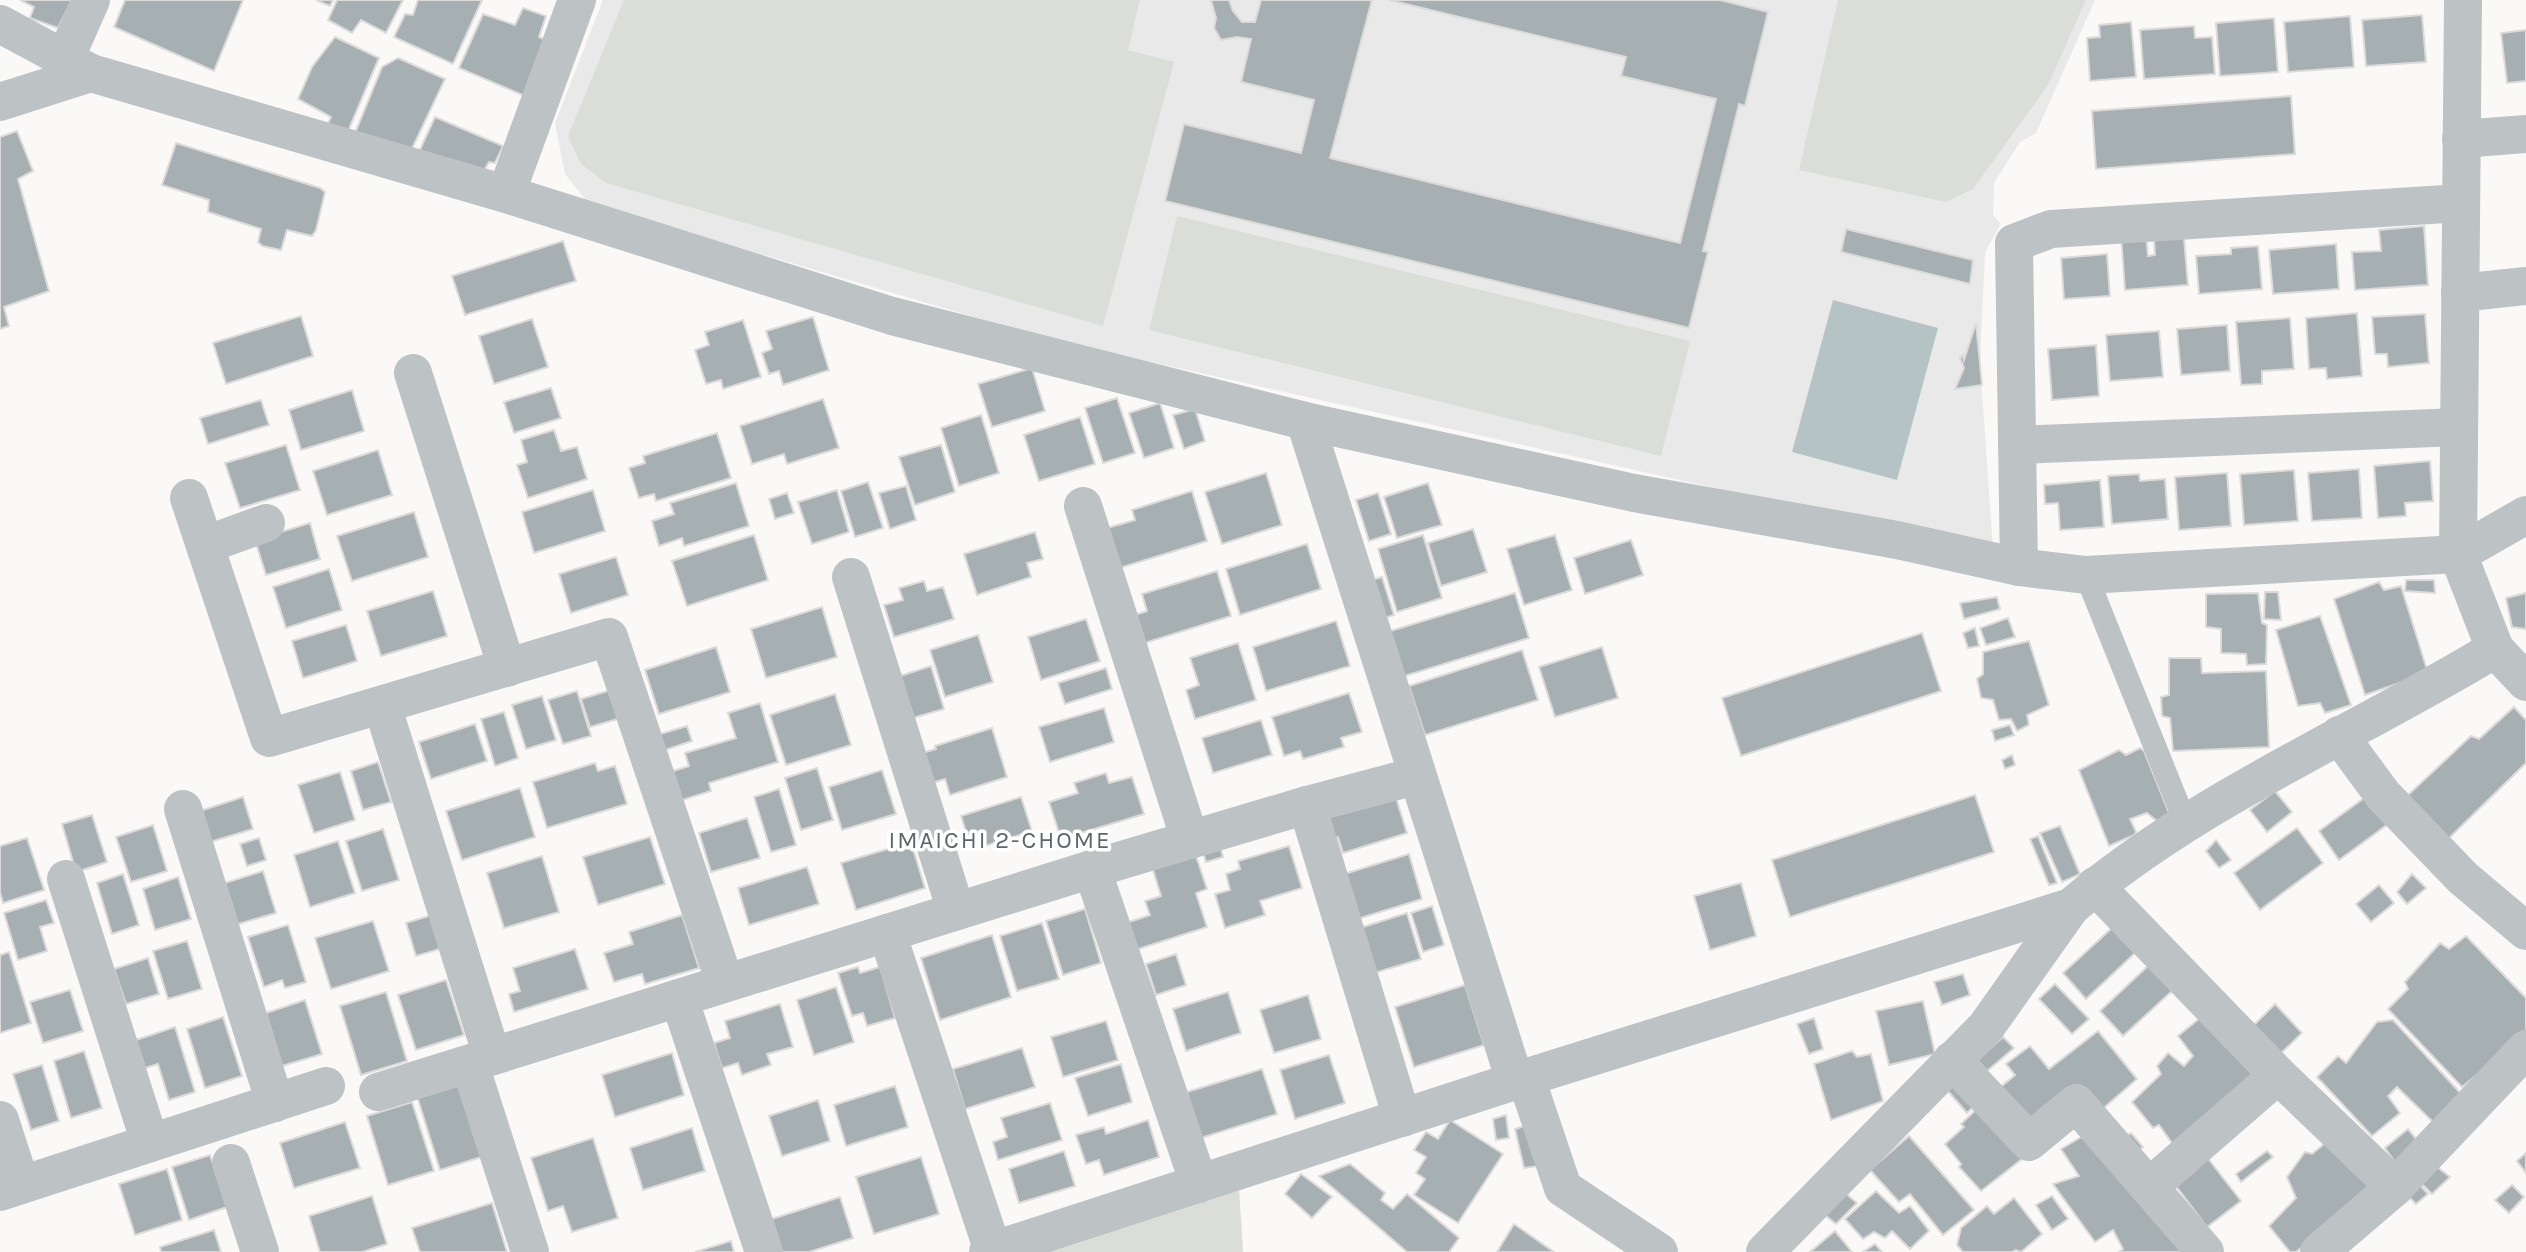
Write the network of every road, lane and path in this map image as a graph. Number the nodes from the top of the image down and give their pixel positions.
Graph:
1 (91, 0) edge
2 (577, 0) edge
3 (2463, 0) edge
4 (0, 24) edge
5 (78, 66) junction
6 (0, 102) edge
7 (2526, 134) edge
8 (2461, 139) junction
9 (506, 194) junction
10 (2461, 203) junction
11 (2526, 286) edge
12 (2460, 293) junction
13 (412, 373) dead end
14 (1305, 421) junction
15 (2459, 427) junction
16 (2017, 445) junction
17 (189, 498) dead end
18 (1083, 506) dead end
19 (2526, 515) edge
20 (266, 523) dead end
21 (205, 545) junction
22 (2458, 554) junction
23 (2019, 567) junction
24 (2086, 575) junction
25 (851, 577) dead end
26 (2495, 649) junction
27 (507, 668) junction
28 (2526, 682) edge
29 (382, 705) junction
30 (2339, 735) junction
31 (1416, 776) junction
32 (1307, 805) junction
33 (183, 810) dead end
34 (2186, 824) junction
35 (1190, 840) junction
36 (1092, 869) junction
37 (66, 879) dead end
38 (2083, 896) junction
39 (956, 911) junction
40 (2526, 931) edge
41 (887, 933) junction
42 (725, 983) junction
43 (679, 998) junction
44 (2526, 1049) edge
45 (481, 1060) junction
46 (1952, 1060) junction
47 (2278, 1075) junction
48 (1521, 1079) junction
49 (326, 1086) dead end
50 (378, 1093) dead end
51 (275, 1103) junction
52 (1402, 1118) junction
53 (0, 1119) edge
54 (150, 1143) junction
55 (232, 1163) dead end
56 (1199, 1184) junction
57 (2395, 1186) junction
58 (2149, 1187) junction
59 (10, 1188) edge
60 (990, 1251) edge
61 (260, 1252) edge
62 (530, 1252) edge
63 (764, 1252) edge
64 (1659, 1252) edge
65 (1765, 1252) edge
66 (2205, 1252) edge
67 (2319, 1252) edge

1 - 5 street
2 - 9 street
3 - 8 street
4 - 5 street
5 - 6 street
5 - 9 street
7 - 8 street
8 - 10 street
9 - 14 street
10 - 12 street
10 - 16 street
11 - 12 street
12 - 15 street
13 - 27 street
14 - 23 street
14 - 31 street
15 - 16 street
15 - 22 street
16 - 23 street
17 - 21 street
18 - 35 street
19 - 22 street
20 - 21 street
21 - 29 street
22 - 24 street
22 - 26 street
23 - 24 street
24 - 34 lane
25 - 39 street
26 - 28 street
26 - 30 street
27 - 29 street
27 - 42 street
29 - 45 street
30 - 34 street
30 - 40 street
31 - 32 street
31 - 48 street
32 - 35 street
32 - 52 street
33 - 51 street
34 - 38 street
35 - 36 street
36 - 39 street
36 - 56 street
37 - 54 street
38 - 46 street
38 - 47 street
38 - 48 street
39 - 41 street
41 - 42 street
41 - 60 street
42 - 43 street
43 - 45 street
43 - 63 street
44 - 57 street
45 - 50 street
45 - 62 street
46 - 58 street
46 - 65 street
47 - 57 street
47 - 58 street
48 - 52 street
48 - 64 street
49 - 51 street
51 - 54 street
52 - 56 street
53 - 59 street
54 - 59 street
55 - 61 street
56 - 60 street
57 - 67 street
58 - 66 street

